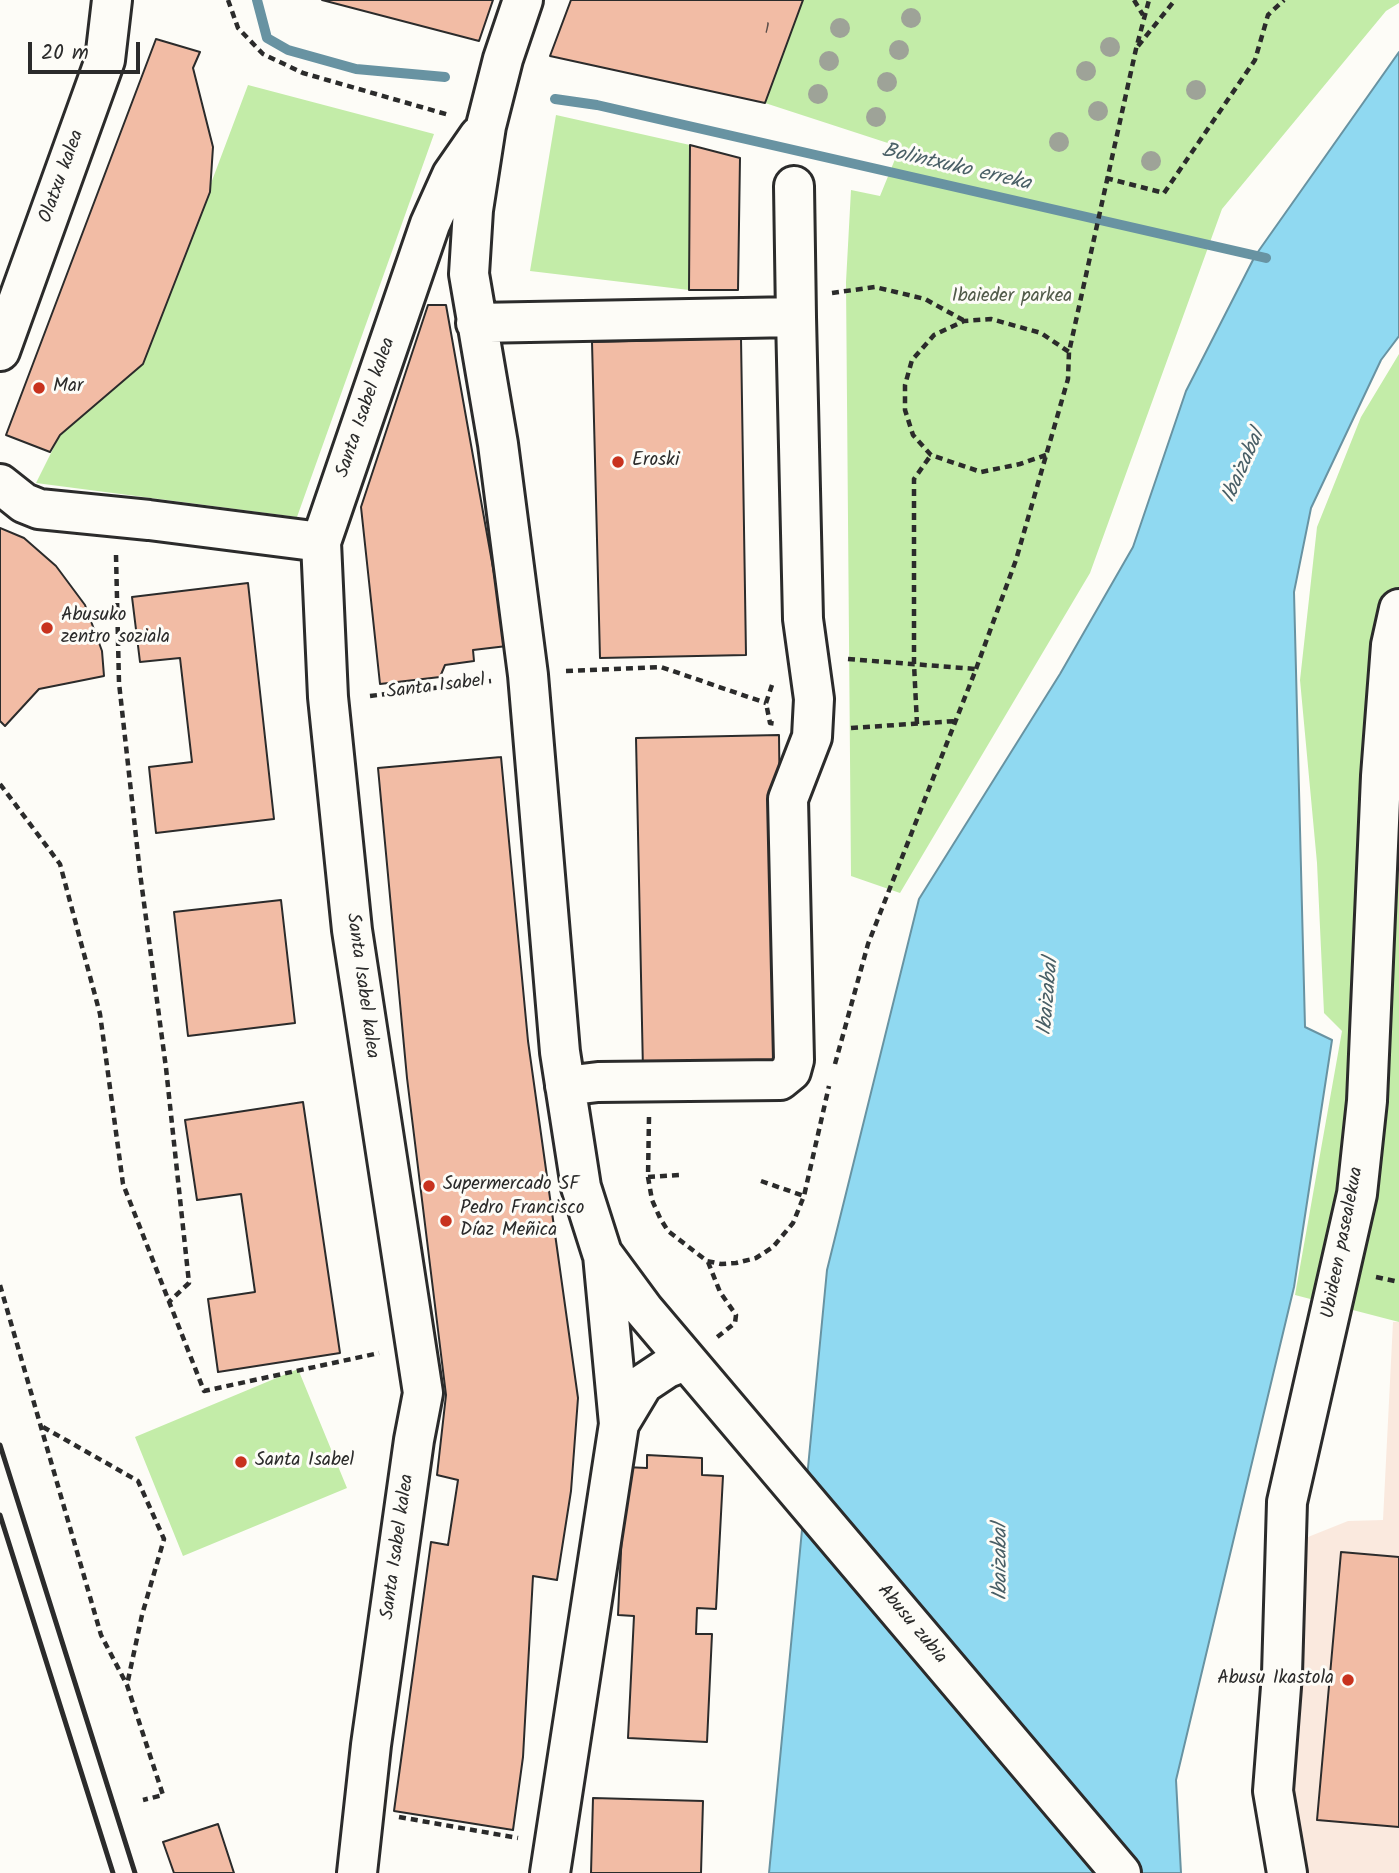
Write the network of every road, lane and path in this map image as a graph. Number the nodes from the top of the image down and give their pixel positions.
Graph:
1 (112, 0) edge
2 (228, 0) edge
3 (523, 0) edge
4 (1134, 0) edge
5 (1149, 0) edge
6 (1175, 0) edge
7 (1284, 0) edge
8 (1144, 16) junction
9 (1136, 49) junction
10 (486, 126) junction
11 (1107, 178) junction
12 (793, 186) dead end
13 (827, 293) dead end
14 (796, 317) junction
15 (964, 321) junction
16 (476, 323) junction
17 (0, 351) edge
18 (1069, 352) junction
19 (931, 455) junction
20 (1046, 455) junction
21 (0, 484) edge
22 (115, 517) junction
23 (321, 542) junction
24 (1399, 609) edge
25 (840, 659) dead end
26 (914, 664) junction
27 (976, 669) junction
28 (560, 671) dead end
29 (503, 679) dead end
30 (370, 696) dead end
31 (766, 702) dead end
32 (956, 721) junction
33 (916, 724) junction
34 (840, 728) dead end
35 (0, 784) edge
36 (834, 1065) dead end
37 (831, 1078) dead end
38 (649, 1082) junction
39 (565, 1086) junction
40 (679, 1175) dead end
41 (648, 1177) junction
42 (761, 1181) dead end
43 (804, 1196) junction
44 (602, 1253) junction
45 (707, 1261) junction
46 (0, 1284) edge
47 (169, 1301) junction
48 (644, 1310) joint
49 (388, 1351) dead end
50 (693, 1369) junction
51 (619, 1424) junction
52 (41, 1426) junction
53 (127, 1685) junction
54 (143, 1800) dead end
55 (365, 1811) junction
56 (552, 1859) edge
57 (357, 1873) edge
58 (1121, 1873) edge
59 (1287, 1873) edge

1 - 17 street, Olatxu kalea
2 - 10 path
3 - 10 street, Santa Isabel kalea
4 - 8 path
5 - 8 path
6 - 9 path
7 - 11 path
8 - 9 path
9 - 11 path
10 - 16 street, Santa Isabel kalea
10 - 23 street, Santa Isabel kalea
11 - 18 path
12 - 14 street
13 - 15 path
14 - 16 street
14 - 38 street
15 - 18 path
15 - 19 path
16 - 39 street, Santa Isabel kalea
18 - 20 path
19 - 20 path
19 - 26 path
20 - 27 path
21 - 22 street
22 - 23 street
22 - 47 path
23 - 55 street, Santa Isabel kalea
24 - 59 street, Ubideen pasealekua
25 - 26 path
26 - 27 path
26 - 33 path
27 - 32 path
28 - 31 path
29 - 30 path, Santa Isabel
32 - 33 path
32 - 36 path
33 - 34 path
35 - 47 path
37 - 43 path
38 - 39 street
38 - 41 path
39 - 44 street, Santa Isabel kalea
40 - 41 path
41 - 45 path
42 - 43 path
43 - 45 path
44 - 48 street, Santa Isabel kalea
44 - 51 street
45 - 50 path
46 - 52 path
47 - 49 path
48 - 50 street, Abusu zubia
50 - 51 street
50 - 58 street, Abusu zubia
51 - 56 street
52 - 53 path
52 - 53 path
53 - 54 path
55 - 56 path
55 - 57 street, Santa Isabel kalea

